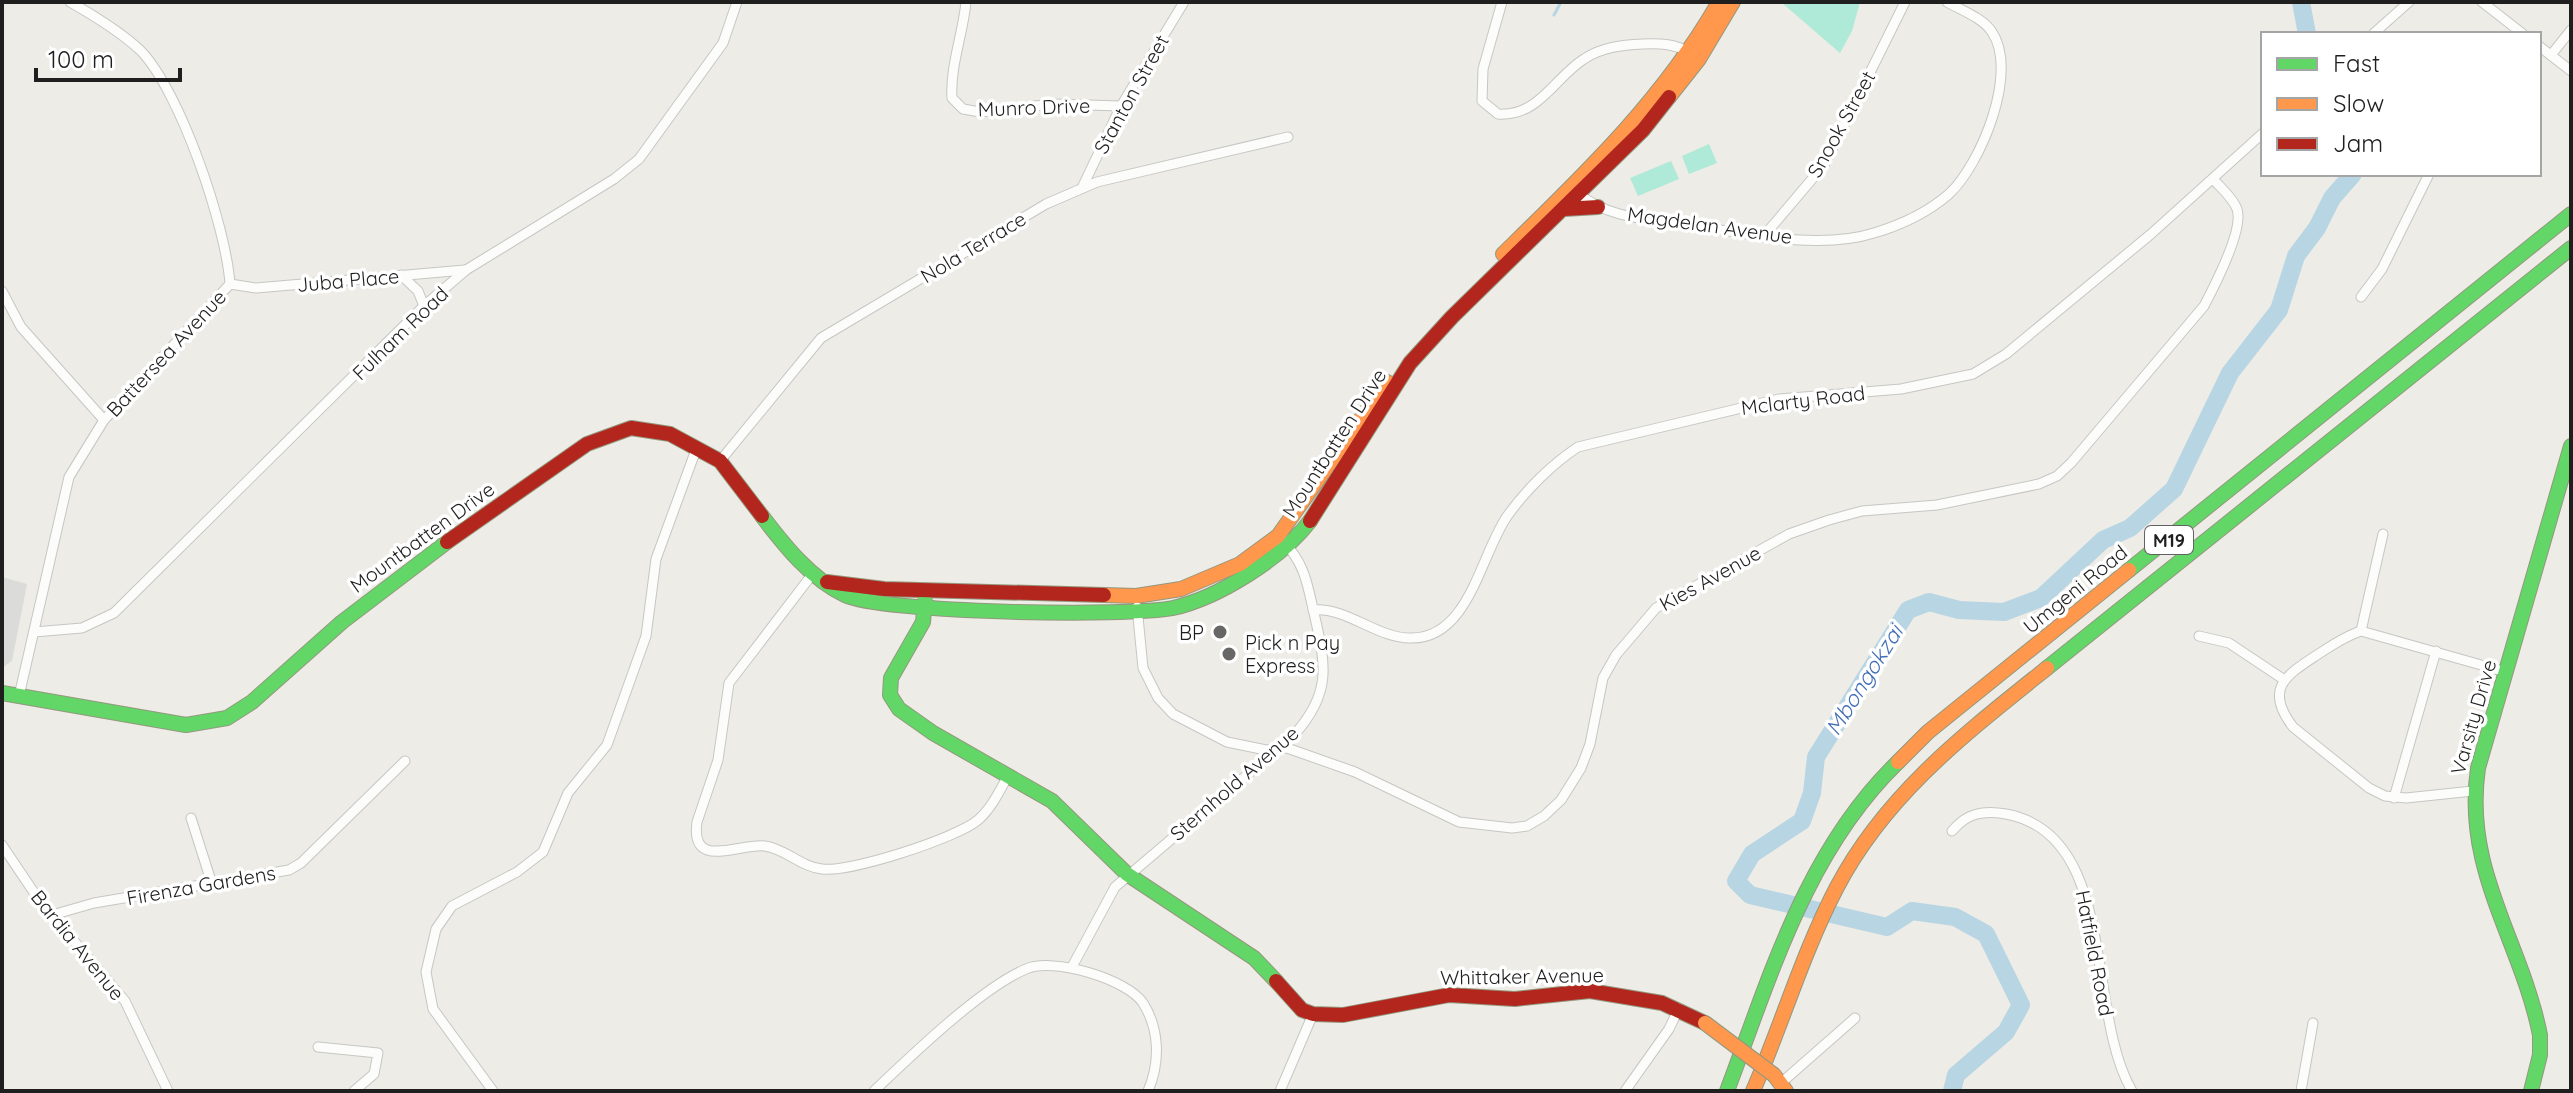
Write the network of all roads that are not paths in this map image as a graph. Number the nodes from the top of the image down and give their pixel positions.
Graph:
1 (70, 2) edge
2 (737, 2) edge
3 (966, 2) edge
4 (1184, 2) edge
5 (1502, 2) edge
6 (1719, 2) edge
7 (1733, 2) edge
8 (1905, 2) edge
9 (1947, 2) edge
10 (2409, 2) edge
11 (2482, 2) edge
12 (2571, 30) edge
13 (2375, 32) edge
14 (2520, 32) edge
15 (2541, 48) edge
16 (2551, 55) junction
17 (1695, 56) junction
18 (2571, 71) edge
19 (1121, 106) junction
20 (2261, 135) edge
21 (1288, 137) dead end
22 (2428, 176) edge
23 (2213, 179) junction
24 (1082, 188) junction
25 (1576, 190) junction
26 (1598, 207) junction
27 (1564, 209) junction
28 (2571, 214) edge
29 (1763, 237) junction
30 (2571, 248) edge
31 (466, 270) junction
32 (401, 275) junction
33 (230, 284) junction
34 (2, 291) edge
35 (2361, 297) dead end
36 (424, 306) junction
37 (104, 420) junction
38 (2571, 446) edge
39 (697, 447) junction
40 (720, 461) junction
41 (2383, 534) dead end
42 (1282, 541) junction
43 (814, 572) junction
44 (827, 582) junction
45 (1215, 585) junction
46 (926, 590) junction
47 (1136, 596) junction
48 (925, 607) junction
49 (1313, 610) junction
50 (1138, 612) junction
51 (2361, 631) junction
52 (34, 632) junction
53 (2199, 636) dead end
54 (2436, 651) junction
55 (2506, 672) junction
56 (2283, 679) junction
57 (2, 693) edge
58 (19, 696) junction
59 (1279, 748) junction
60 (405, 761) dead end
61 (1009, 774) junction
62 (2473, 791) junction
63 (2394, 798) junction
64 (191, 818) dead end
65 (1952, 831) dead end
66 (2, 845) edge
67 (1127, 874) junction
68 (212, 884) junction
69 (52, 915) junction
70 (1073, 965) junction
71 (1679, 1008) junction
72 (1313, 1014) junction
73 (1855, 1018) dead end
74 (2313, 1023) dead end
75 (318, 1047) dead end
76 (1780, 1083) edge
77 (168, 1091) edge
78 (354, 1091) edge
79 (493, 1091) edge
80 (874, 1091) edge
81 (1148, 1091) edge
82 (1280, 1091) edge
83 (1625, 1091) edge
84 (1727, 1091) edge
85 (1753, 1091) edge
86 (2132, 1091) edge
87 (2301, 1091) edge
88 (2531, 1091) edge

1 - 33 street, Battersea Avenue
2 - 31 street, Fulham Road
3 - 19 street, Munro Drive
4 - 19 street, Stanton Street
5 - 17 street
6 - 17 main road, Mountbatten Drive
7 - 17 main road, Mountbatten Drive
8 - 29 street, Snook Street
9 - 29 street, Magdelan Avenue
10 - 13 street
11 - 14 street
12 - 16 street
15 - 16 street
16 - 18 street
17 - 25 main road, Mountbatten Drive
19 - 24 street, Stanton Street
20 - 23 street, Mclarty Road
21 - 24 street, Nola Terrace
22 - 35 street
23 - 49 street, Mclarty Road
23 - 59 street, Kies Avenue
24 - 40 street, Nola Terrace
25 - 26 street, Magdelan Avenue
25 - 27 main road, Mountbatten Drive
25 - 42 main road, Mountbatten Drive
26 - 27 main road
26 - 29 street, Magdelan Avenue
27 - 42 main road, Mountbatten Drive
28 - 84 main road, Umgeni Road / M19
30 - 85 main road, M19
31 - 32 street, Juba Place
31 - 36 street, Fulham Road
32 - 33 street, Juba Place
32 - 36 street
33 - 37 street, Battersea Avenue
34 - 37 street
36 - 52 street, Fulham Road
37 - 52 street, Battersea Avenue
38 - 55 main road, Varsity Drive
39 - 40 main road, Mountbatten Drive
39 - 58 main road, Mountbatten Drive
39 - 79 street
40 - 43 main road, Mountbatten Drive
41 - 51 street
42 - 45 main road, Mountbatten Drive
42 - 49 street, Sternhold Avenue
43 - 44 main road, Mountbatten Drive
43 - 61 street
44 - 46 main road, Mountbatten Drive
44 - 48 main road, Mountbatten Drive
45 - 47 main road, Mountbatten Drive
45 - 50 main road, Mountbatten Drive
46 - 47 main road, Mountbatten Drive
46 - 48 main road
47 - 50 street, Kies Avenue
48 - 50 main road, Mountbatten Drive
48 - 61 main road
49 - 59 street, Sternhold Avenue
50 - 59 street, Kies Avenue
51 - 54 street
51 - 56 street
52 - 58 street, Battersea Avenue
53 - 56 street
54 - 55 street
54 - 63 street
55 - 62 main road, Varsity Drive
56 - 63 street
57 - 58 main road, Mountbatten Drive
59 - 67 street, Sternhold Avenue
60 - 68 street, Firenza Gardens
61 - 67 main road
62 - 63 street
62 - 88 main road, Varsity Drive
64 - 68 street
65 - 86 street, Hatfield Road
66 - 69 street, Bardia Avenue
67 - 70 street, Sternhold Avenue
67 - 72 main road
68 - 69 street, Firenza Gardens
69 - 77 street, Bardia Avenue
70 - 80 street
70 - 81 street
71 - 72 main road, Whittaker Avenue
71 - 76 main road, Whittaker Avenue, bridge
71 - 83 street
72 - 82 street
73 - 76 street, Whittaker Avenue
74 - 87 street
75 - 78 street

